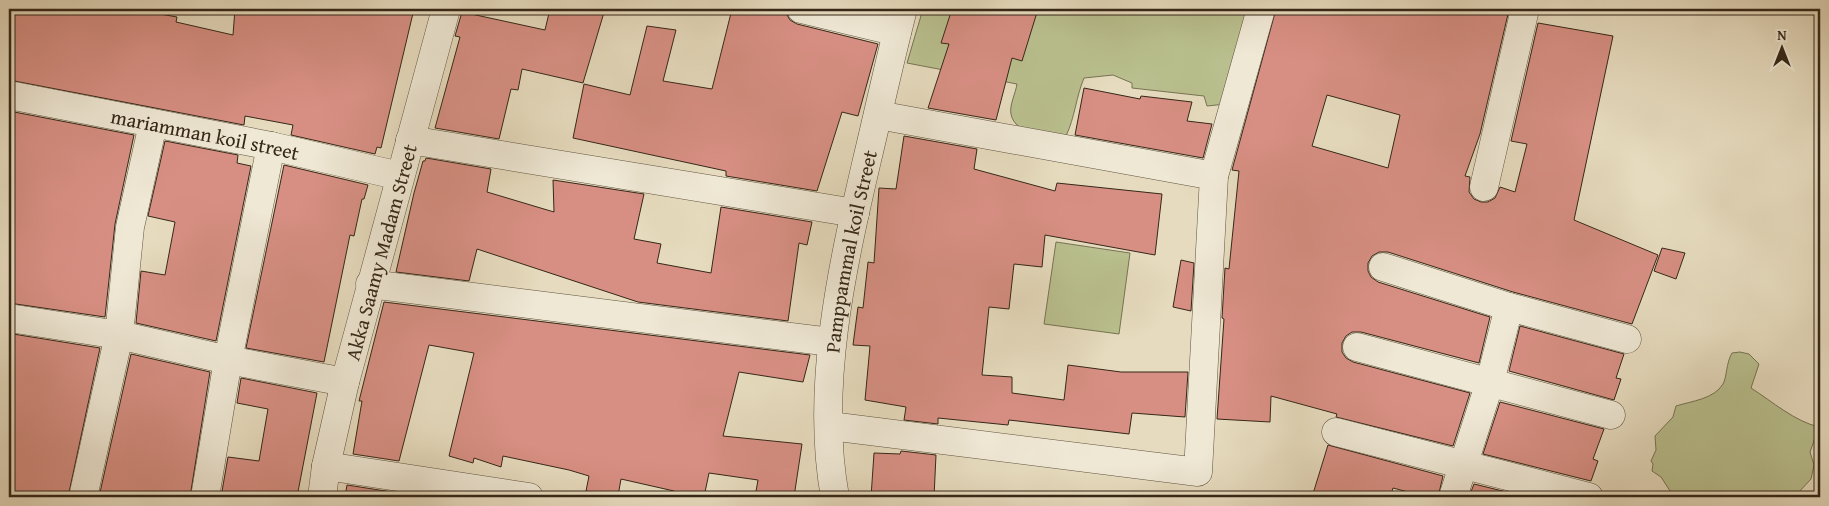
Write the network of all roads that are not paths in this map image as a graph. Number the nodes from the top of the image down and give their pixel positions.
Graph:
1 (446, 9) edge
2 (801, 9) edge
3 (1261, 9) edge
4 (1525, 9) edge
5 (900, 20) edge
6 (9, 95) edge
7 (878, 115) junction
8 (153, 124) junction
9 (410, 140) junction
10 (271, 146) junction
11 (400, 176) junction
12 (1214, 176) junction
13 (1484, 187) dead end
14 (855, 213) junction
15 (1383, 267) dead end
16 (370, 284) junction
17 (1510, 307) junction
18 (9, 318) edge
19 (119, 335) junction
20 (1627, 339) dead end
21 (831, 342) junction
22 (1357, 347) dead end
23 (228, 360) junction
24 (345, 382) junction
25 (1490, 382) junction
26 (1611, 415) dead end
27 (830, 426) junction
28 (1336, 432) dead end
29 (326, 466) junction
30 (1462, 466) junction
31 (83, 497) edge
32 (205, 497) edge
33 (322, 497) edge
34 (530, 497) edge
35 (835, 497) edge
36 (1452, 497) edge
37 (1589, 497) edge

1 - 9 street, Akka Saamy Madam Street
2 - 5 street
3 - 12 street
4 - 13 street
5 - 7 street, Pamppammal koil Street
6 - 8 street, mariamman koil street
7 - 12 street
7 - 14 street, Pamppammal koil Street
8 - 10 street, mariamman koil street
8 - 19 street
9 - 11 street, Akka Saamy Madam Street
9 - 14 street
10 - 11 street, mariamman koil street
10 - 23 street
11 - 16 street, Akka Saamy Madam Street
12 - 27 street
14 - 21 street, Pamppammal koil Street
15 - 17 street
16 - 21 street
16 - 24 street, Akka Saamy Madam Street
17 - 20 street
17 - 25 street
18 - 19 street
19 - 23 street
19 - 31 street
21 - 27 street, Pamppammal koil Street
22 - 25 street
23 - 24 street
23 - 32 street
24 - 29 street, Akka Saamy Madam Street
25 - 26 street
25 - 30 street
27 - 35 street, Pamppammal koil Street
28 - 30 street
29 - 33 street, Akka Saamy Madam Street
29 - 34 street
30 - 36 street
30 - 37 street

